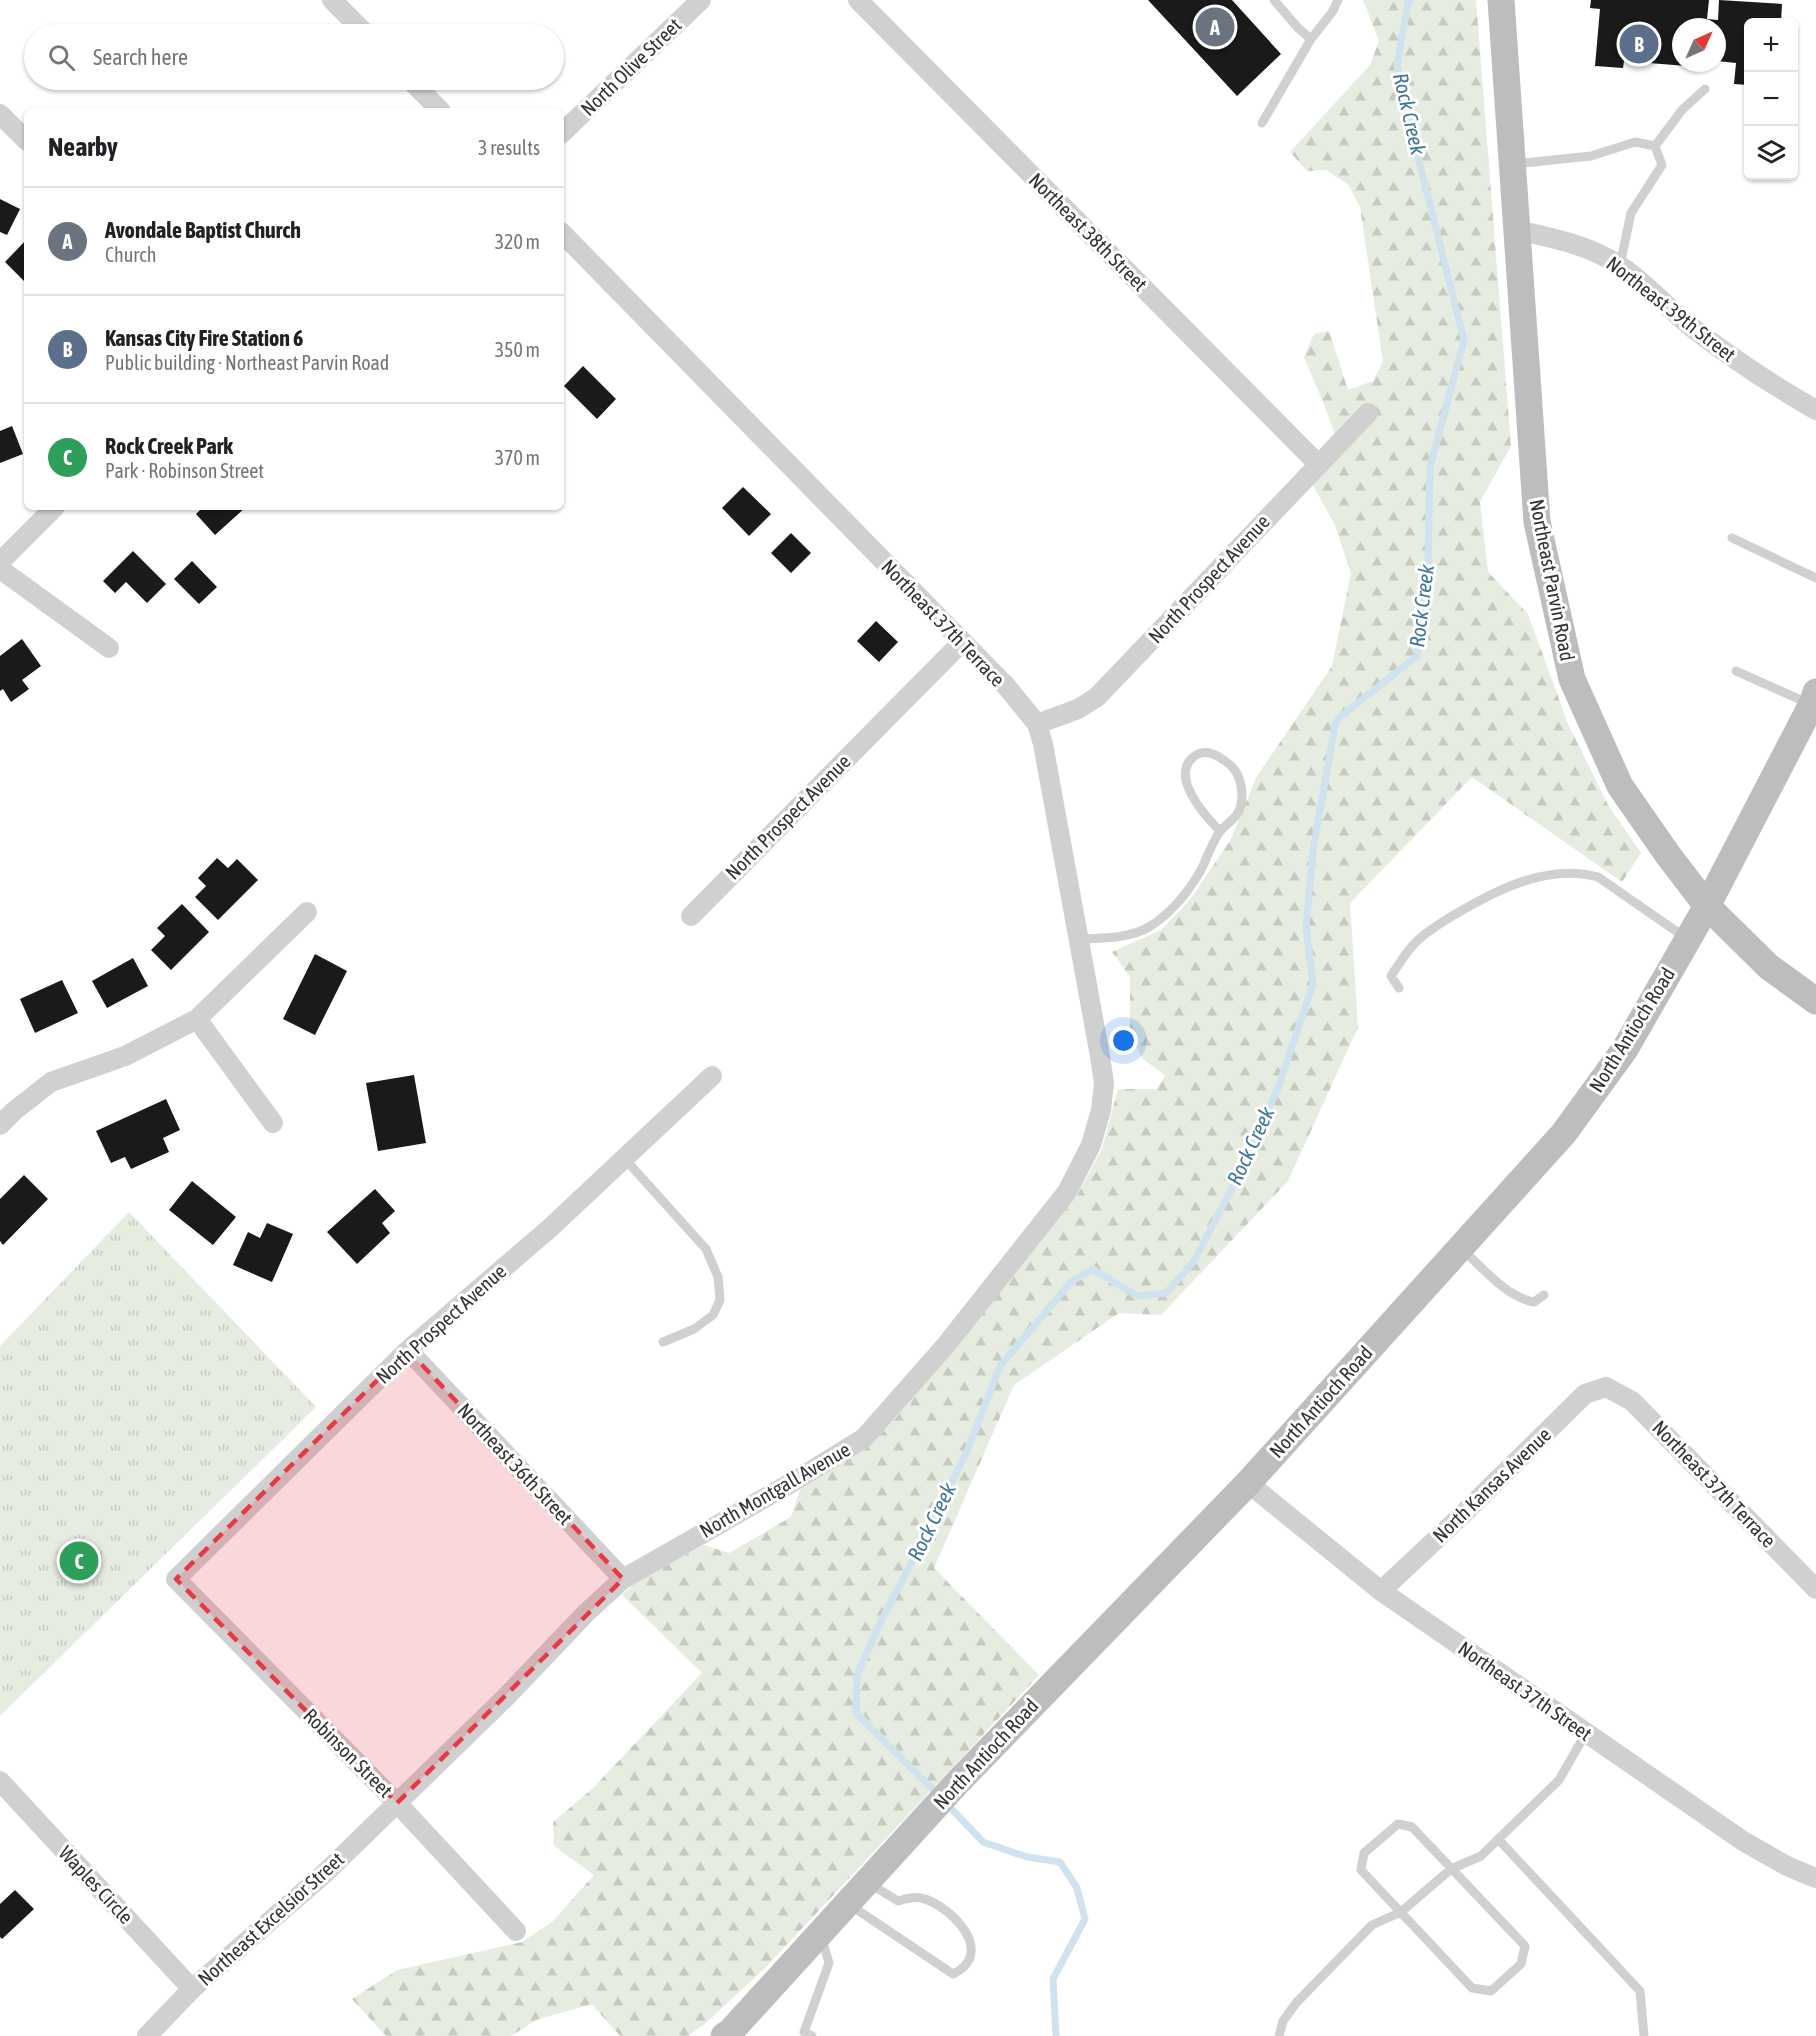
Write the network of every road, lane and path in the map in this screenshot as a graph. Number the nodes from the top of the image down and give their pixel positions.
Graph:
1 (332, 0) edge
2 (701, 0) edge
3 (858, 0) edge
4 (1274, 0) edge
5 (1338, 0) edge
6 (1501, 0) edge
7 (356, 24) edge
8 (1311, 39) junction
9 (419, 90) edge
10 (1705, 90) dead end
11 (436, 108) edge
12 (0, 114) edge
13 (1262, 123) dead end
14 (564, 131) edge
15 (24, 138) edge
16 (1655, 146) junction
17 (1512, 164) junction
18 (1517, 230) junction
19 (564, 235) edge
20 (1620, 265) junction
21 (1816, 410) edge
22 (1368, 413) dead end
23 (1318, 464) junction
24 (52, 510) edge
25 (1732, 538) dead end
26 (0, 562) edge
27 (0, 569) edge
28 (1816, 578) edge
29 (962, 642) junction
30 (109, 648) dead end
31 (1736, 671) dead end
32 (1814, 698) edge
33 (1037, 724) junction
34 (1220, 831) junction
35 (1707, 906) junction
36 (307, 912) dead end
37 (691, 916) dead end
38 (1078, 939) junction
39 (1688, 939) junction
40 (1399, 988) dead end
41 (1816, 1000) edge
42 (197, 1019) junction
43 (712, 1076) dead end
44 (273, 1123) dead end
45 (0, 1125) edge
46 (1097, 1125) joint
47 (624, 1158) junction
48 (1461, 1248) junction
49 (1544, 1295) dead end
50 (663, 1342) dead end
51 (408, 1350) junction
52 (1606, 1386) joint
53 (1248, 1483) junction
54 (176, 1579) joint
55 (623, 1579) junction
56 (1816, 1589) edge
57 (1381, 1591) junction
58 (1586, 1733) junction
59 (0, 1781) edge
60 (397, 1803) junction
61 (1498, 1839) junction
62 (1451, 1869) junction
63 (1816, 1878) edge
64 (868, 1882) junction
65 (848, 1904) junction
66 (1401, 1912) junction
67 (516, 1931) dead end
68 (820, 1934) junction
69 (192, 1989) junction
70 (730, 2035) edge
71 (147, 2036) edge
72 (812, 2036) edge
73 (1279, 2036) edge
74 (1644, 2036) edge

1 - 7 street
2 - 14 street, North Olive Street
3 - 23 street, Northeast 38th Street
4 - 8 lane
5 - 8 lane
6 - 17 street, Northeast Parvin Road
8 - 13 lane
9 - 11 street
10 - 16 lane
12 - 15 street
16 - 17 lane
16 - 20 lane
17 - 18 street, Northeast Parvin Road
18 - 20 street, Northeast 39th Street
18 - 35 street, Northeast Parvin Road
19 - 29 street, Northeast 37th Terrace
20 - 21 street, Northeast 39th Street
22 - 23 street, North Prospect Avenue
23 - 33 street, North Prospect Avenue
24 - 26 street
25 - 28 lane
27 - 30 street
29 - 33 street, Northeast 37th Terrace
29 - 37 street, North Prospect Avenue
31 - 32 lane
32 - 35 street, North Antioch Road
33 - 38 street, Northeast 37th Terrace
34 - 34 lane
34 - 38 lane
35 - 39 street, North Antioch Road
35 - 41 street, Northeast Parvin Road
36 - 42 street
38 - 46 street, Northeast 37th Terrace
39 - 40 lane
39 - 48 street, North Antioch Road
42 - 44 street
42 - 45 street
43 - 47 street, North Prospect Avenue
46 - 55 street, North Montgall Avenue
47 - 50 lane
47 - 51 street, North Prospect Avenue
48 - 49 lane
48 - 53 street, North Antioch Road
51 - 54 street, North Prospect Avenue
51 - 55 street, Northeast 36th Street
52 - 56 street, Northeast 37th Terrace
52 - 57 street, North Kansas Avenue
53 - 57 street, Northeast 37th Street
53 - 64 street, North Antioch Road
54 - 60 street, Robinson Street
55 - 60 street, North Montgall Avenue
57 - 58 street, Northeast 37th Street
58 - 61 lane
58 - 63 street, Northeast 37th Street
59 - 69 street, Waples Circle
60 - 67 street, Robinson Street
60 - 69 street, Northeast Excelsior Street
61 - 62 lane
61 - 74 lane
62 - 66 lane
62 - 66 lane
62 - 66 lane
64 - 65 street, North Antioch Road
64 - 65 lane
65 - 68 street, North Antioch Road
66 - 73 lane
68 - 70 street, North Antioch Road
68 - 72 lane
69 - 71 street, Northeast Excelsior Street

